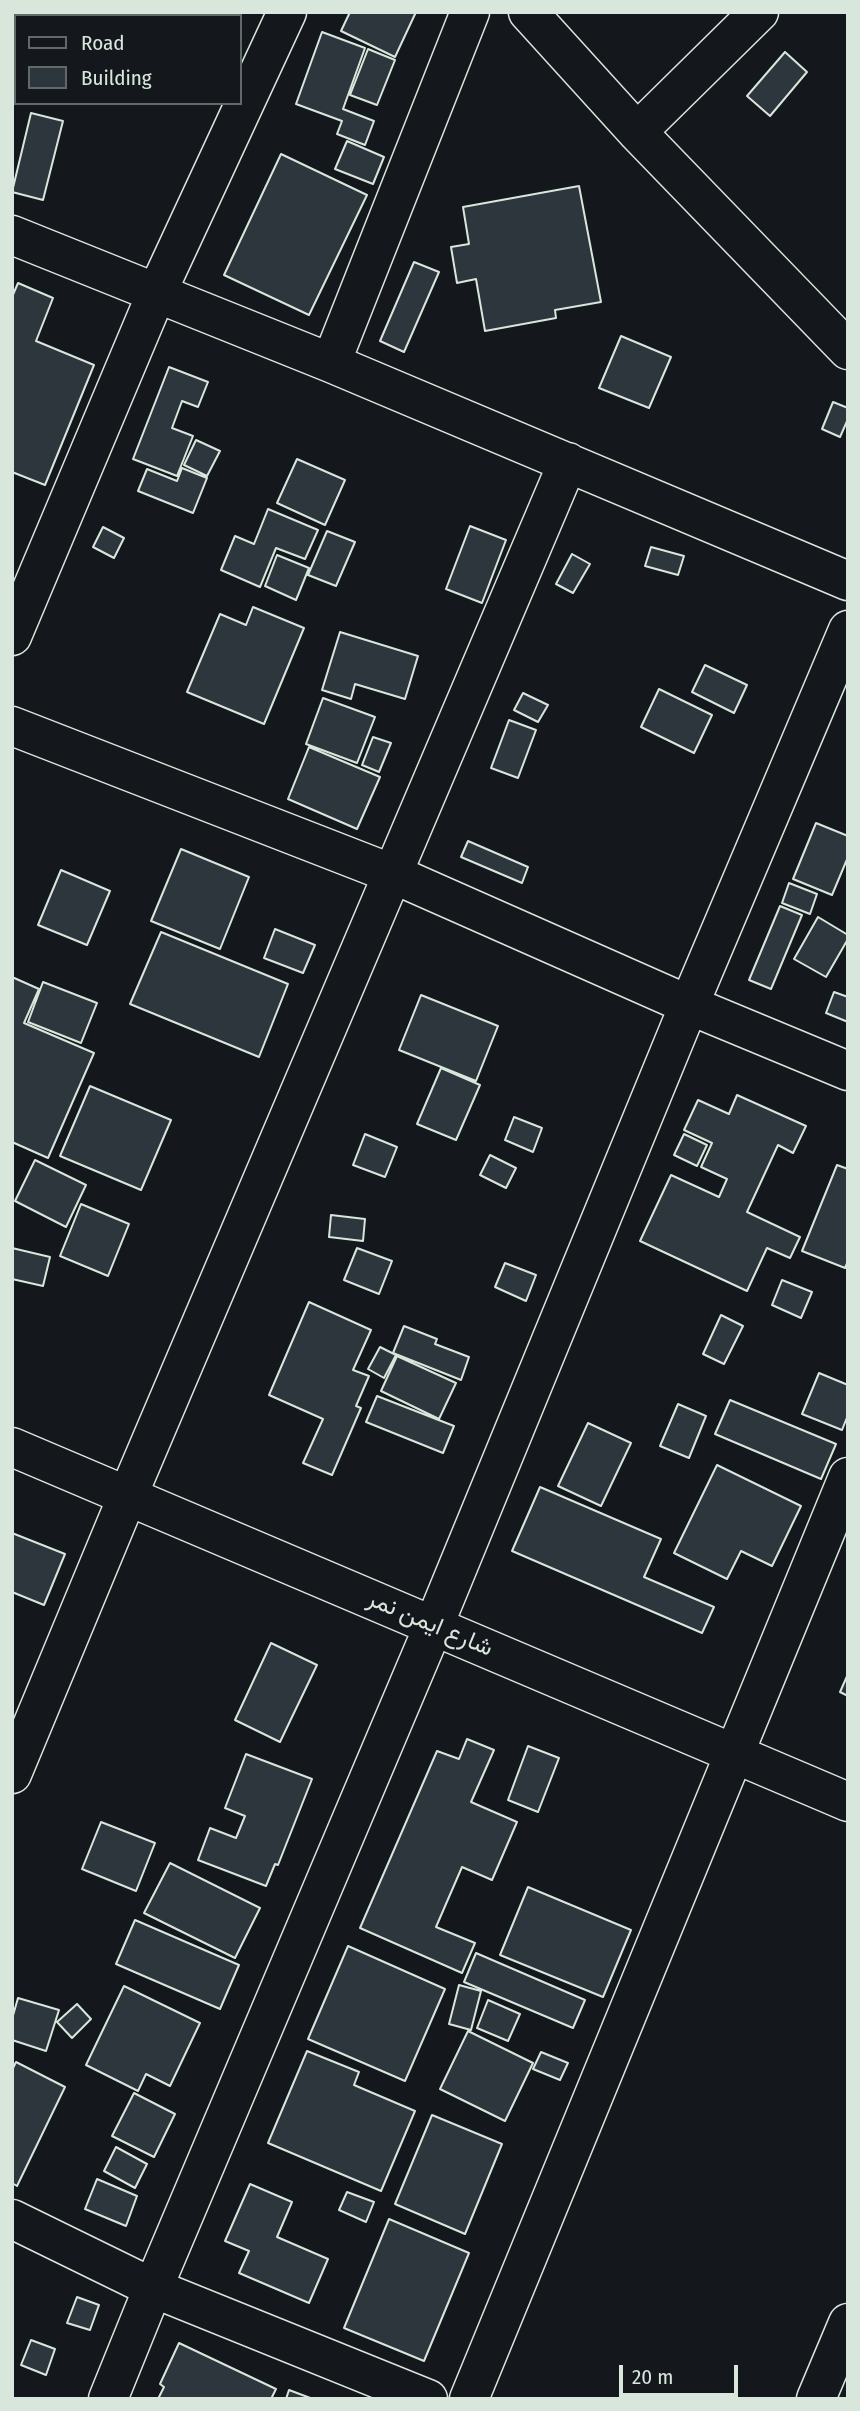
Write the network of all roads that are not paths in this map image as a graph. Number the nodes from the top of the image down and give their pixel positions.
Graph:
1 (287, 12) edge
2 (470, 12) edge
3 (528, 12) edge
4 (759, 12) edge
5 (637, 132) junction
6 (12, 235) edge
7 (158, 292) junction
8 (848, 350) edge
9 (331, 363) junction
10 (568, 462) junction
11 (848, 580) edge
12 (848, 630) edge
13 (12, 636) edge
14 (12, 726) edge
15 (393, 874) junction
16 (689, 1005) junction
17 (848, 1072) edge
18 (12, 1447) edge
19 (848, 1477) edge
20 (128, 1495) junction
21 (435, 1625) junction
22 (734, 1755) junction
23 (12, 1774) edge
24 (848, 1802) edge
25 (12, 2219) edge
26 (153, 2288) junction
27 (848, 2323) edge
28 (108, 2399) edge
29 (428, 2399) edge
30 (469, 2399) edge
31 (816, 2399) edge

1 - 7 street
2 - 9 street
3 - 5 street
4 - 5 street
5 - 8 street
6 - 7 street
7 - 9 street
7 - 13 street
9 - 10 street
10 - 11 street
10 - 15 street
12 - 16 street
14 - 15 street
15 - 16 street
15 - 20 street
16 - 17 street
16 - 21 street
18 - 20 street, شارع ايمن نمر
19 - 22 street
20 - 21 street, شارع ايمن نمر
20 - 23 street
21 - 22 street, شارع ايمن نمر
21 - 26 street
22 - 24 street, شارع ايمن نمر
22 - 30 street
25 - 26 street
26 - 28 street
26 - 29 street
27 - 31 street

